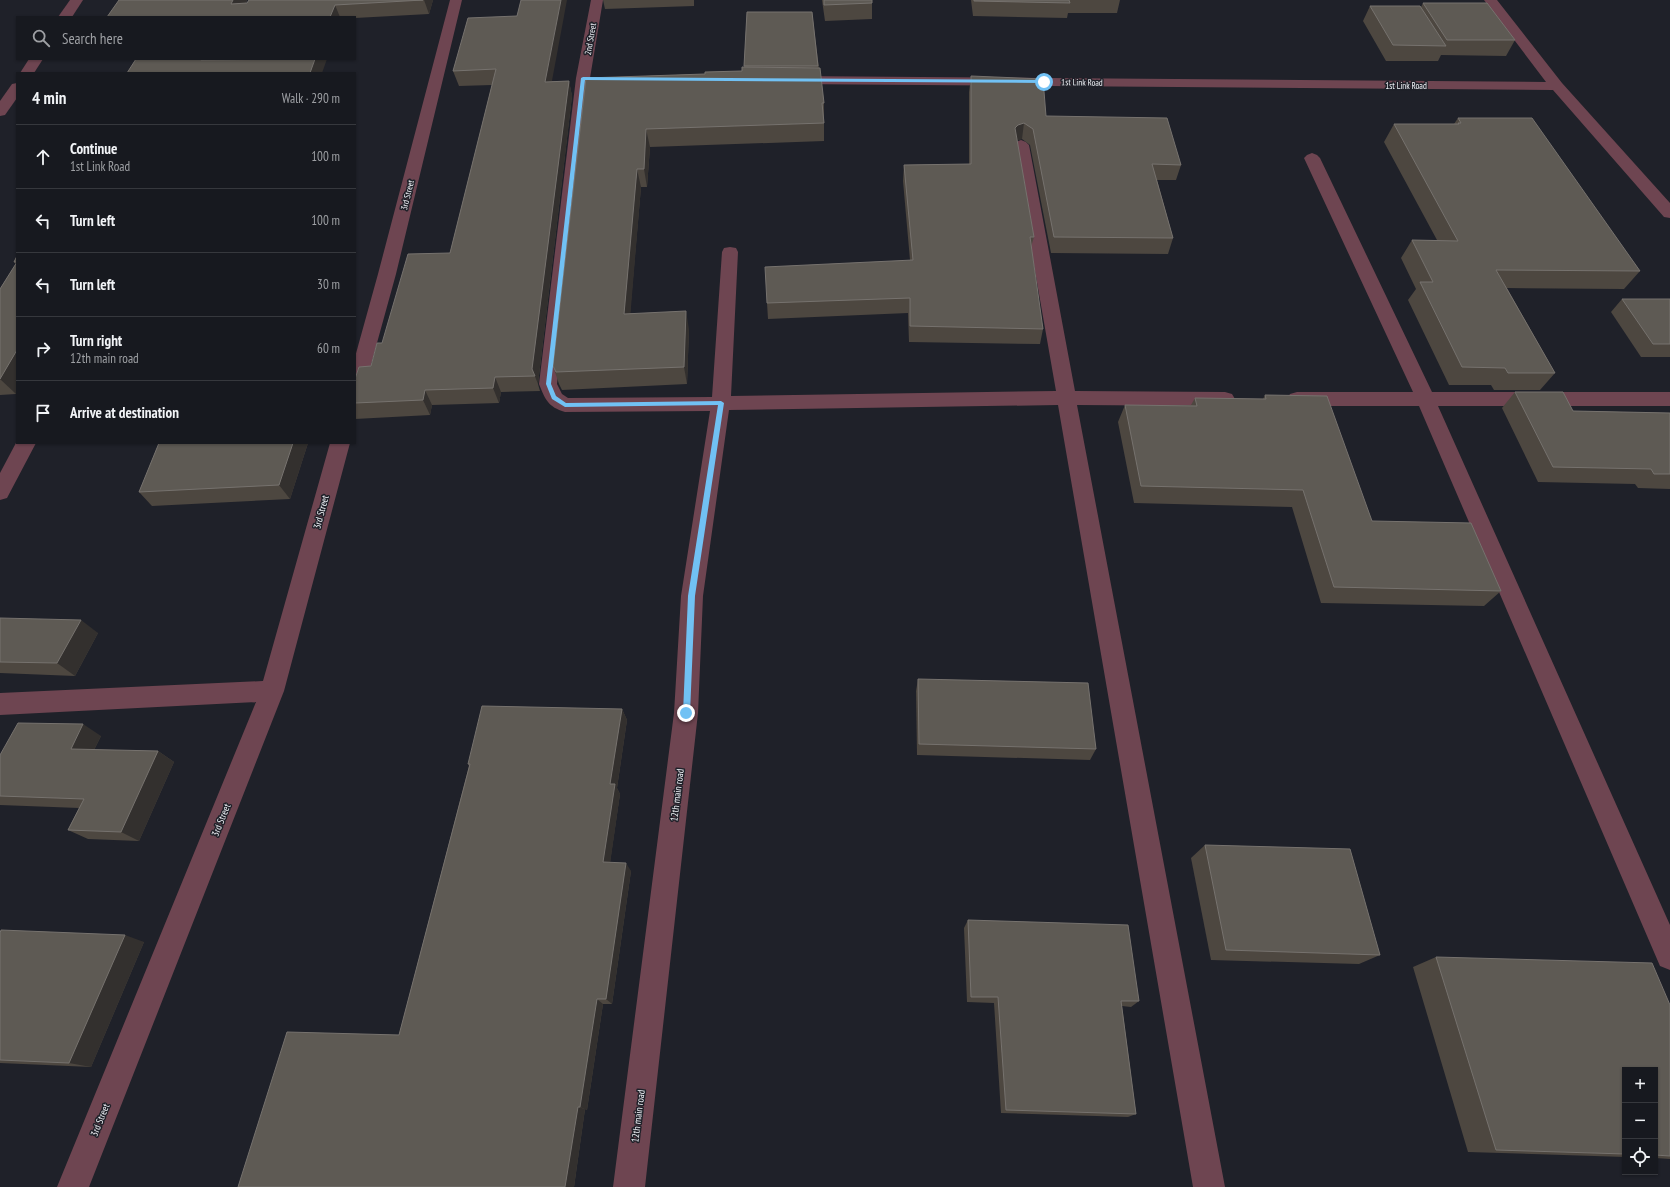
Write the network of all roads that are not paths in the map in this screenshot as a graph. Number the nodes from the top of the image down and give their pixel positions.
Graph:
1 (77, 0) edge
2 (456, 0) edge
3 (597, 0) edge
4 (1490, 0) edge
5 (66, 16) edge
6 (35, 60) edge
7 (28, 72) edge
8 (781, 80) edge
9 (1557, 86) junction
10 (16, 88) edge
11 (0, 112) edge
12 (1021, 145) edge
13 (1312, 158) dead end
14 (1670, 213) edge
15 (730, 252) dead end
16 (356, 386) edge
17 (1066, 398) junction
18 (1242, 399) edge
19 (1282, 399) edge
20 (1670, 399) edge
21 (1426, 400) junction
22 (721, 403) junction
23 (25, 444) edge
24 (340, 444) edge
25 (0, 492) edge
26 (272, 691) junction
27 (0, 704) edge
28 (1670, 956) edge
29 (73, 1187) edge
30 (629, 1187) edge
31 (1209, 1187) edge

1 - 5 street
2 - 16 street, 3rd Street
3 - 22 street, 2nd Street
4 - 9 street
6 - 7 street
8 - 9 street, 1st Link Road
9 - 14 street
10 - 11 street
12 - 17 street
13 - 21 street
15 - 22 street, 12th main road
17 - 18 street, 2nd Street
17 - 22 street, 2nd Street
17 - 31 street
19 - 21 street
20 - 21 street
21 - 28 street
22 - 30 street, 12th main road
23 - 25 street
24 - 26 street, 3rd Street
26 - 27 street
26 - 29 street, 3rd Street

